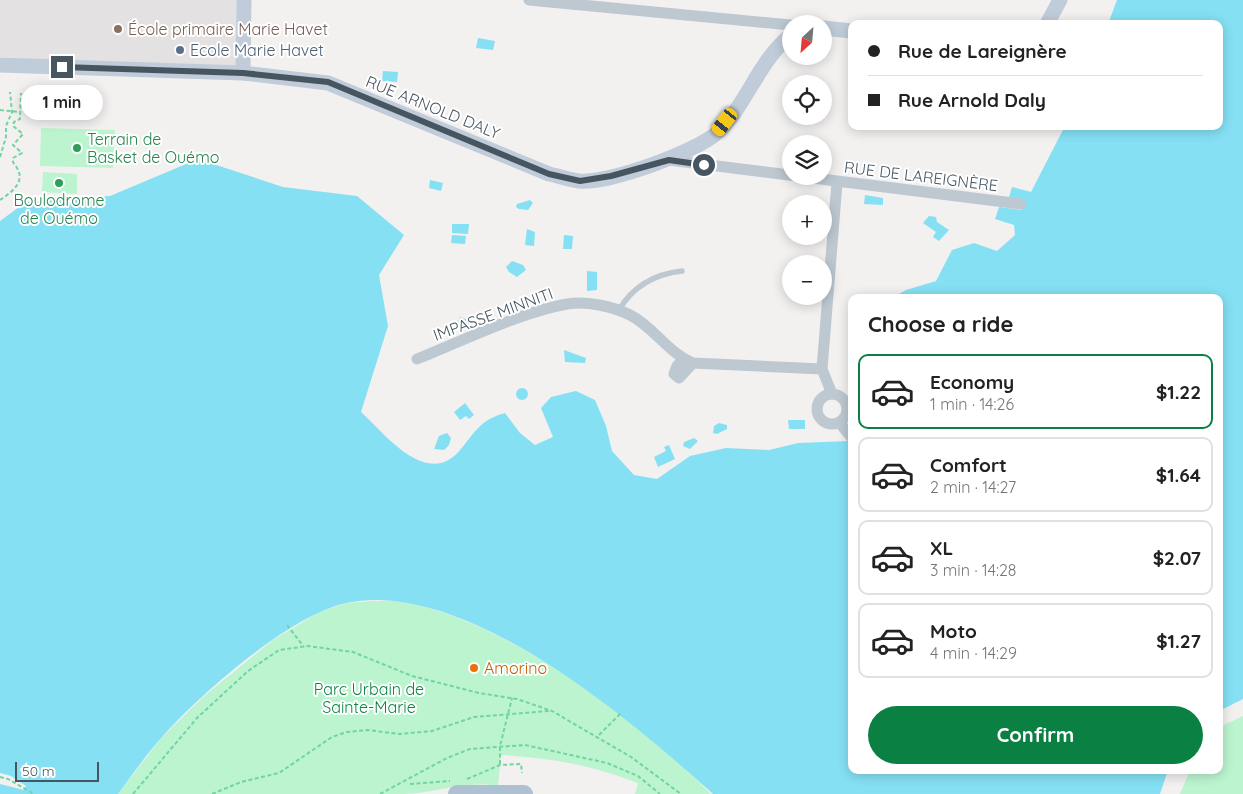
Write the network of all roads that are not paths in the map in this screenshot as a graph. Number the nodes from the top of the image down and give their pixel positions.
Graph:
1 (244, 0) edge
2 (529, 0) edge
3 (1060, 0) edge
4 (1049, 20) edge
5 (782, 23) edge
6 (832, 29) edge
7 (848, 30) edge
8 (782, 44) edge
9 (0, 65) edge
10 (243, 73) junction
11 (669, 160) junction
12 (837, 183) junction
13 (1021, 204) dead end
14 (682, 271) dead end
15 (619, 310) junction
16 (417, 359) dead end
17 (822, 369) junction
18 (832, 394) junction
19 (840, 422) junction
20 (848, 433) edge
21 (457, 787) edge
22 (524, 794) edge

1 - 10 street
2 - 5 street
3 - 4 street
6 - 7 street
8 - 11 street, RUE ARNOLD DALY
9 - 10 street, RUE ARNOLD DALY
10 - 11 street, RUE ARNOLD DALY
11 - 12 street, RUE DE LAREIGNÈRE
12 - 13 street, RUE DE LAREIGNÈRE
12 - 17 street
14 - 15 lane
15 - 16 street, IMPASSE MINNITI
15 - 17 street, IMPASSE MINNITI
17 - 18 street
18 - 19 street
18 - 19 street
19 - 20 street
21 - 22 main road

